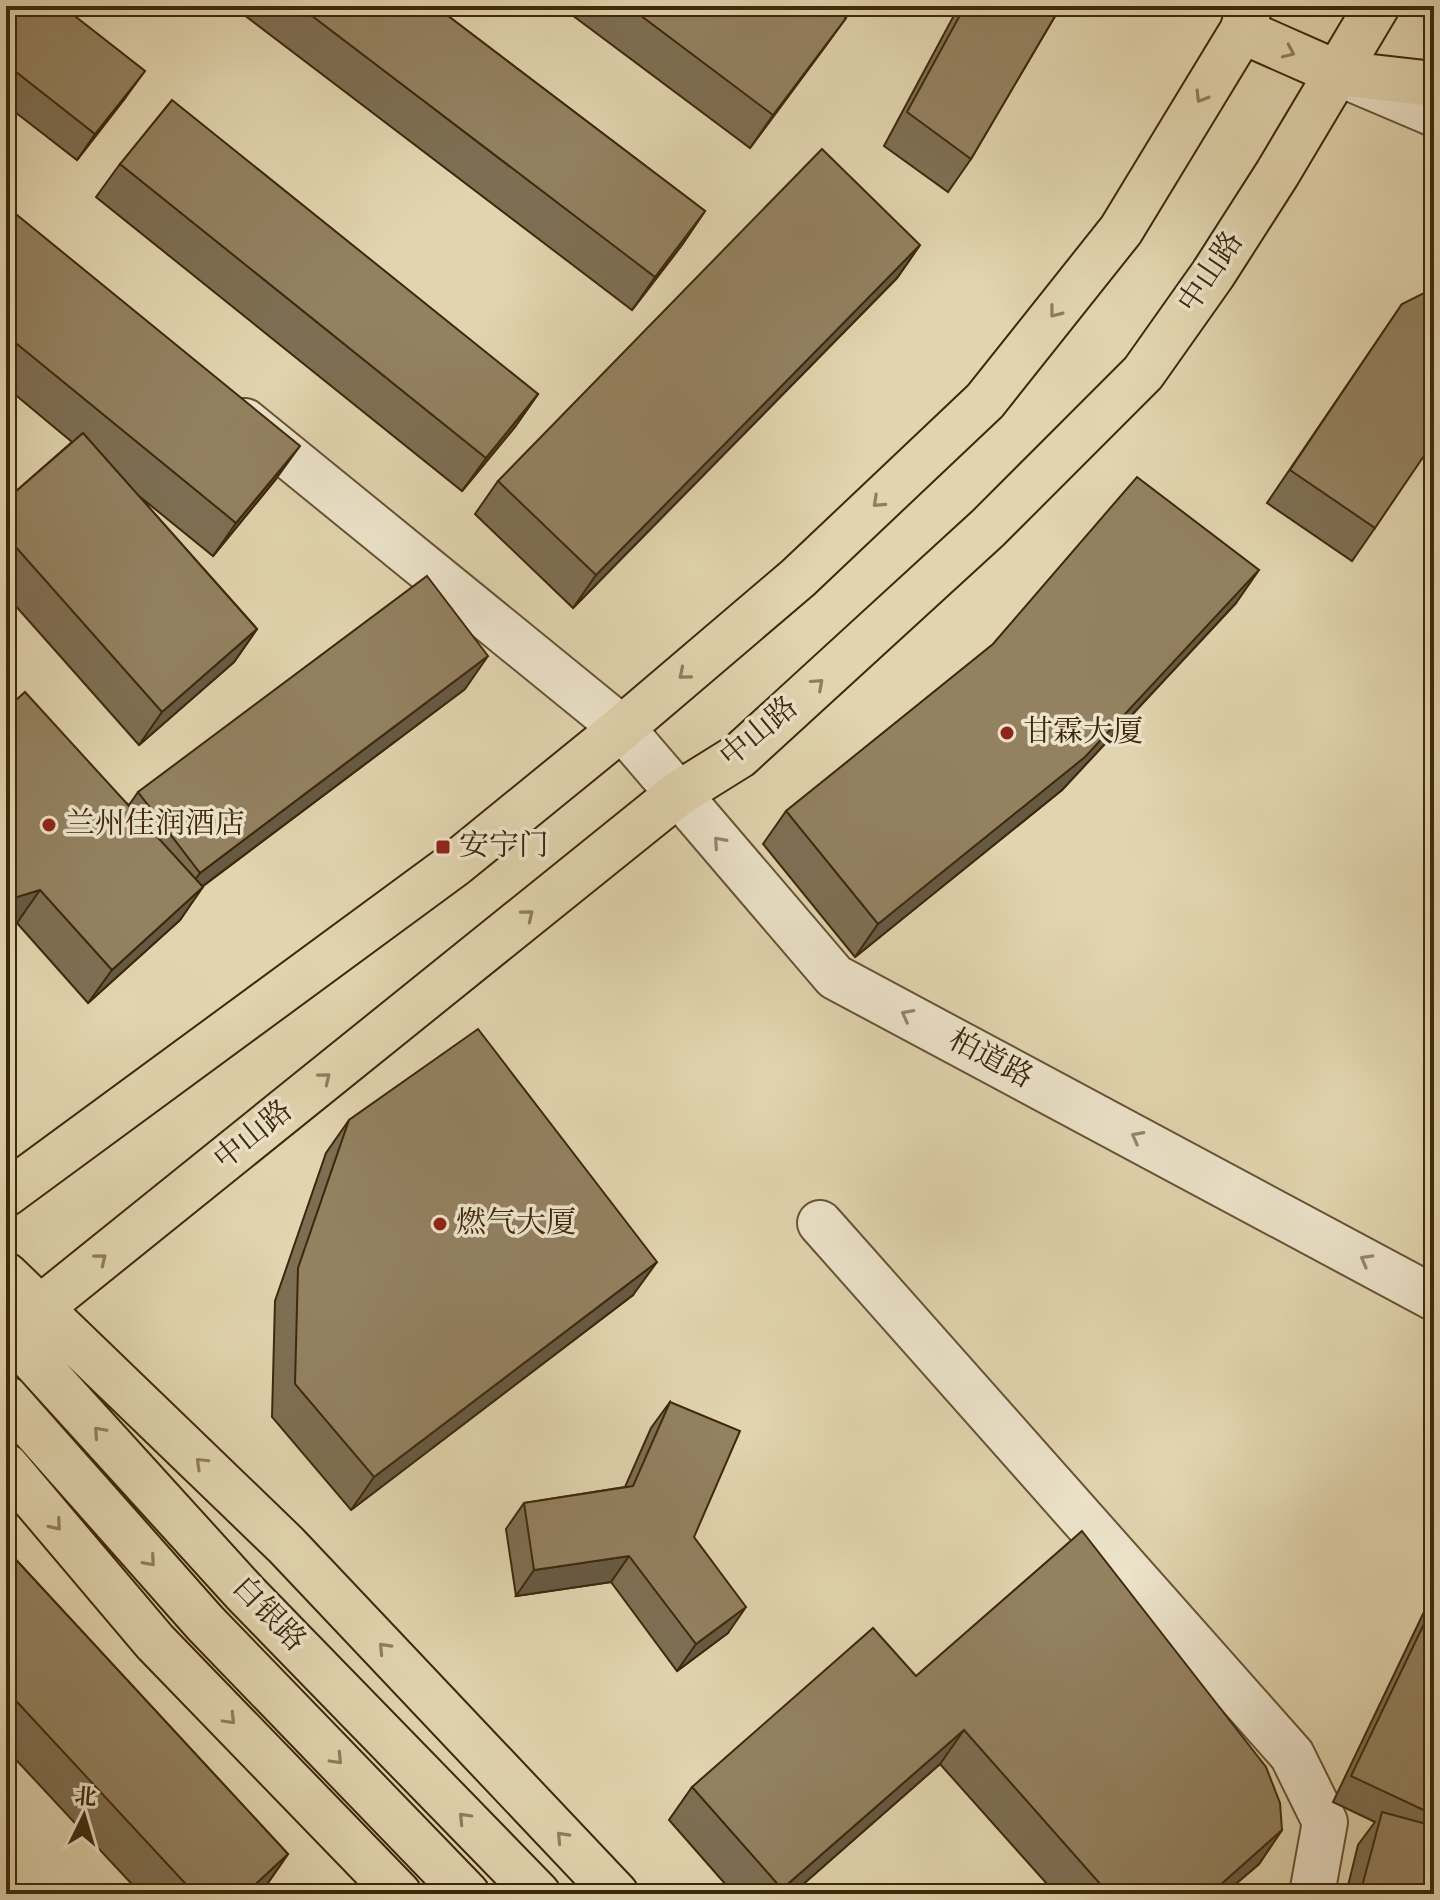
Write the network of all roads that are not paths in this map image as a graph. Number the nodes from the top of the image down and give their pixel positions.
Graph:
1 (1377, 6) edge
2 (1246, 18) edge
3 (1337, 73) junction
4 (1434, 84) edge
5 (1434, 114) edge
6 (215, 397) edge
7 (622, 728) junction
8 (678, 794) junction
9 (6, 1194) edge
10 (820, 1223) dead end
11 (6, 1275) edge
12 (1434, 1298) edge
13 (17, 1322) edge
14 (6, 1398) edge
15 (6, 1466) edge
16 (399, 1894) edge
17 (467, 1894) edge
18 (538, 1894) edge
19 (616, 1894) edge
20 (1312, 1894) edge

1 - 3 main road, 中山路
2 -> 3 main road
2 -> 7 main road
3 - 4 main road
3 - 5 street
8 -> 3 main road, 中山路
6 - 7 street, 柏道路
7 - 8 street, 柏道路
7 - 9 main road
12 -> 8 street, 柏道路
13 -> 8 main road, 中山路
10 - 20 street
11 - 13 main road
18 -> 13 main road, 白银路
19 -> 13 main road
14 -> 17 main road, 白银路
15 -> 16 main road

